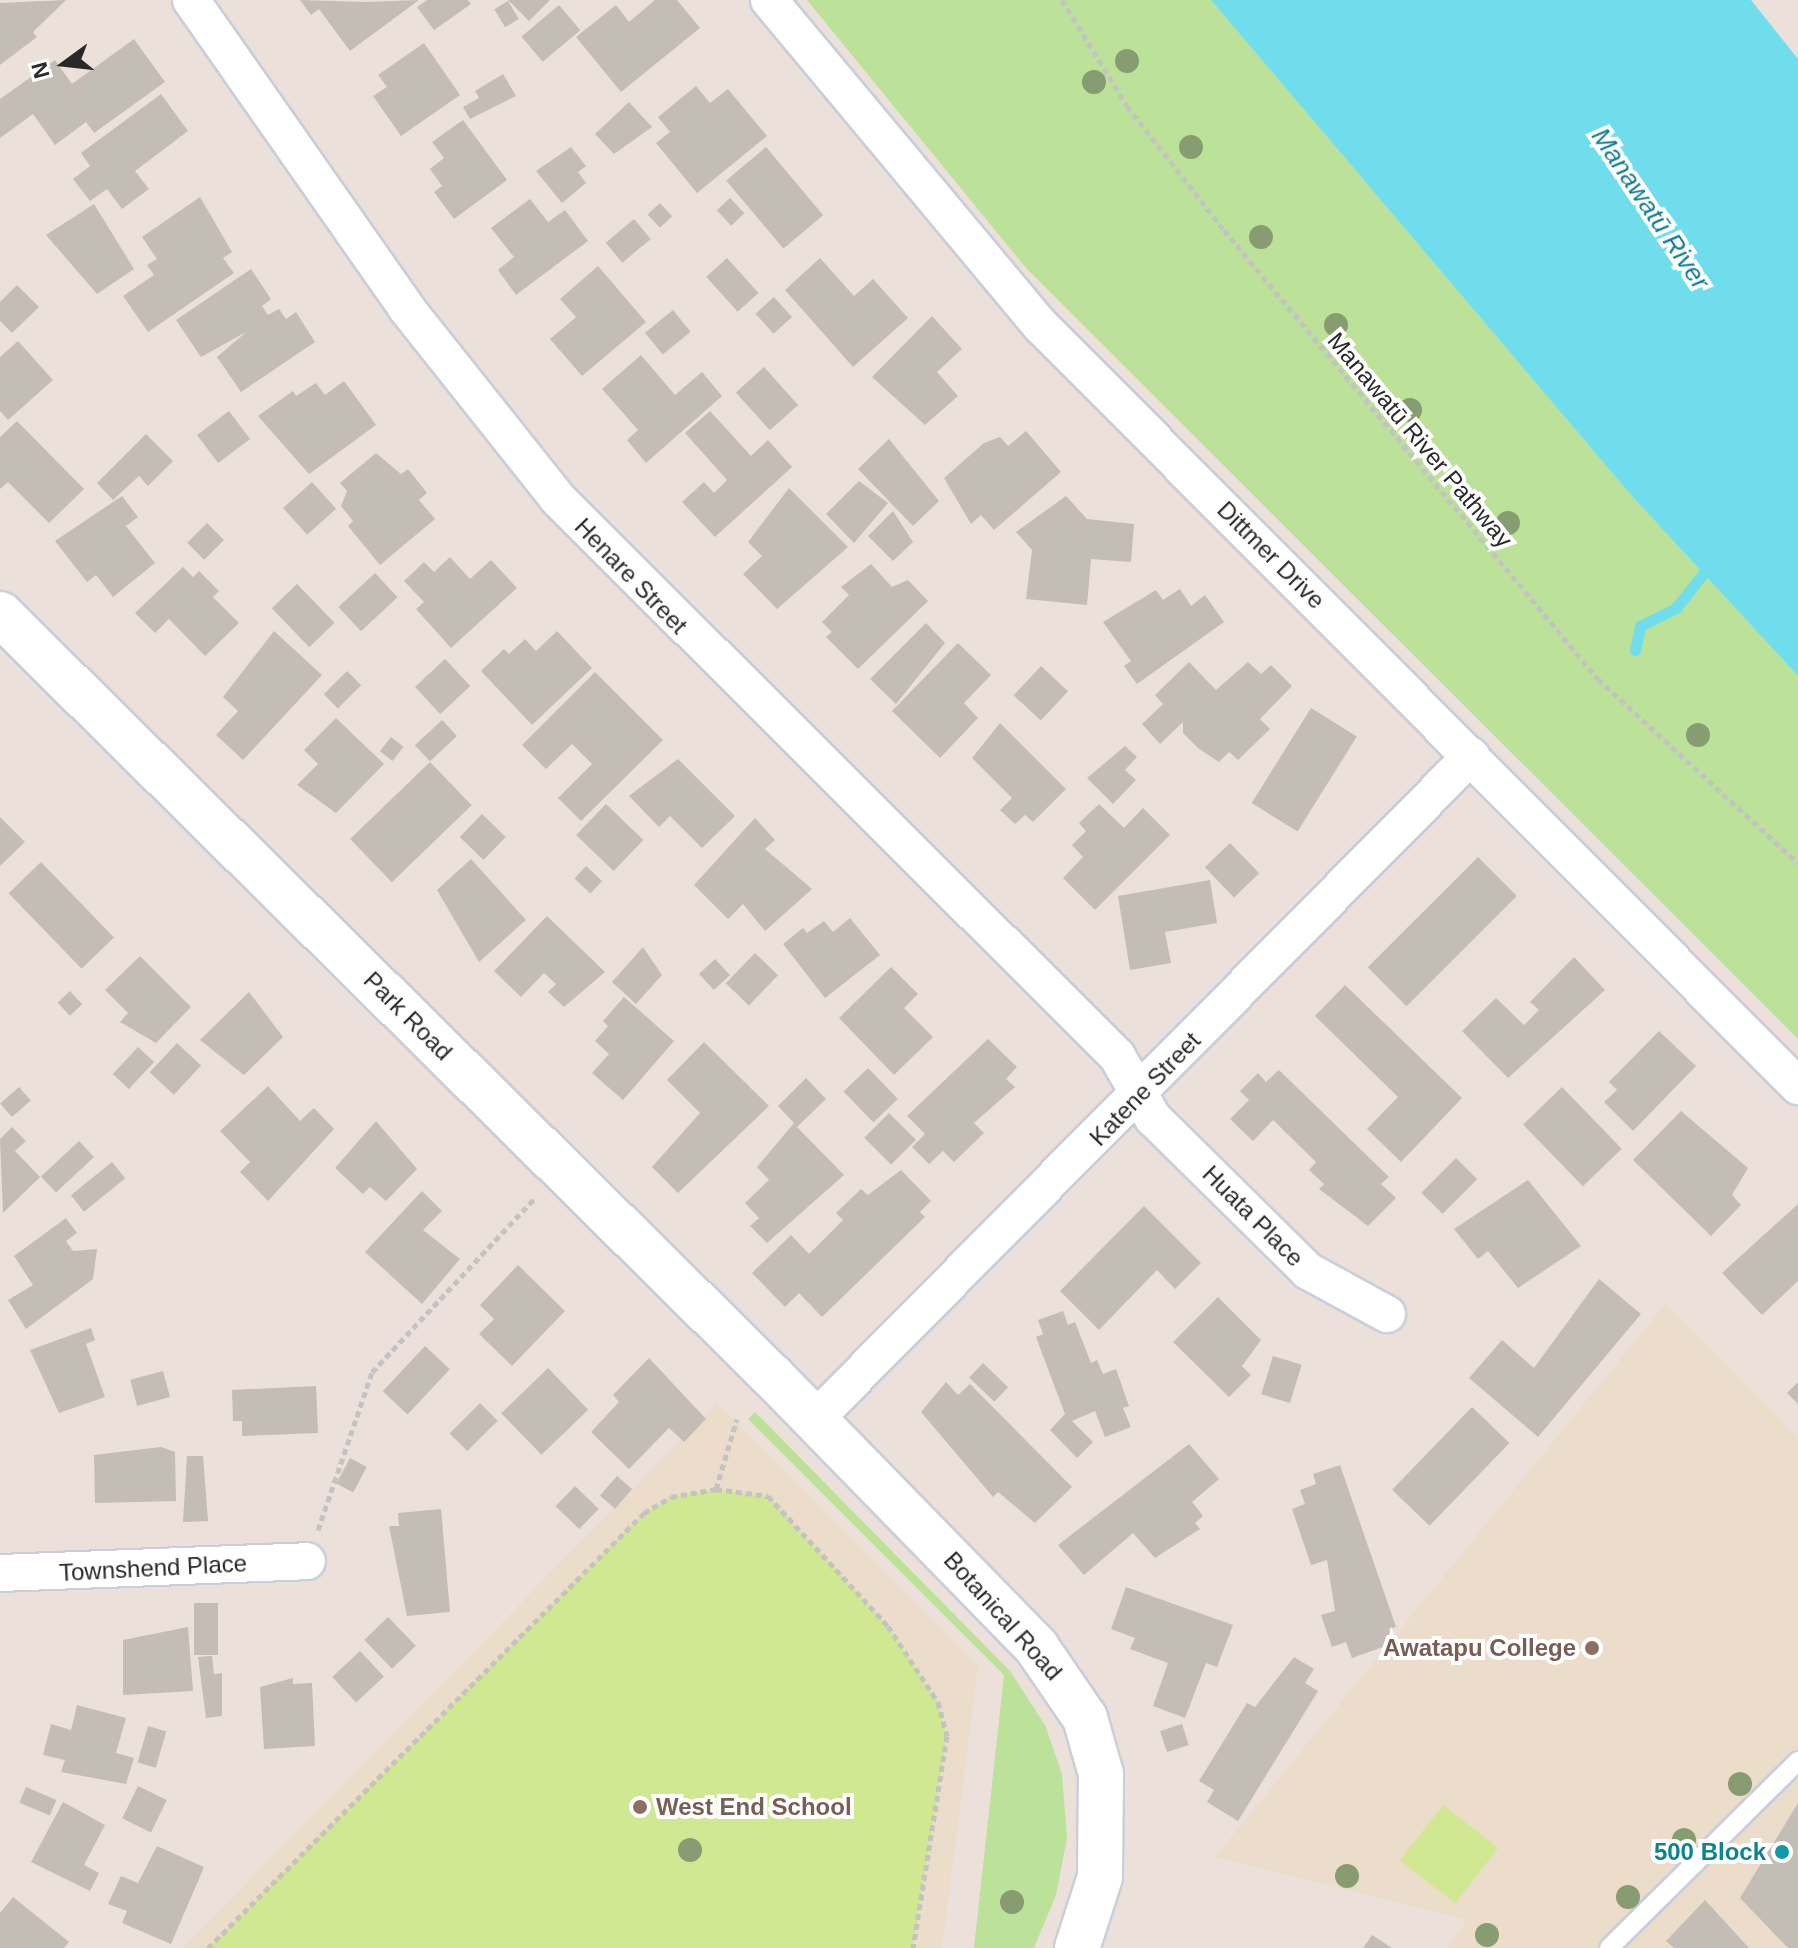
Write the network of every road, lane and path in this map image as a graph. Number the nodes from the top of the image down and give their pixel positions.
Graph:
1 (191, 0) edge
2 (769, 0) edge
3 (1062, 0) edge
4 (0, 614) edge
5 (1471, 756) junction
6 (1798, 863) edge
7 (1798, 1086) edge
8 (1140, 1092) junction
9 (563, 1169) junction
10 (1387, 1314) dead end
11 (737, 1419) dead end
12 (815, 1419) junction
13 (716, 1489) junction
14 (307, 1561) joint
15 (0, 1573) edge
16 (1798, 1761) edge
17 (208, 1948) edge
18 (913, 1948) edge
19 (1077, 1948) edge
20 (1609, 1948) edge

1 - 8 street, Henare Street
2 - 5 street, Dittmer Drive
3 - 6 path, Manawatū River Pathway
4 - 9 main road, Park Road
5 - 7 street, Dittmer Drive
5 - 8 street, Katene Street
8 - 10 street, Huata Place
8 - 12 street, Katene Street
9 - 12 main road, Park Road
9 - 14 path
11 - 13 path
12 - 19 main road, Botanical Road
13 - 17 path
13 - 18 path
14 - 15 street, Townshend Place
16 - 20 lane

